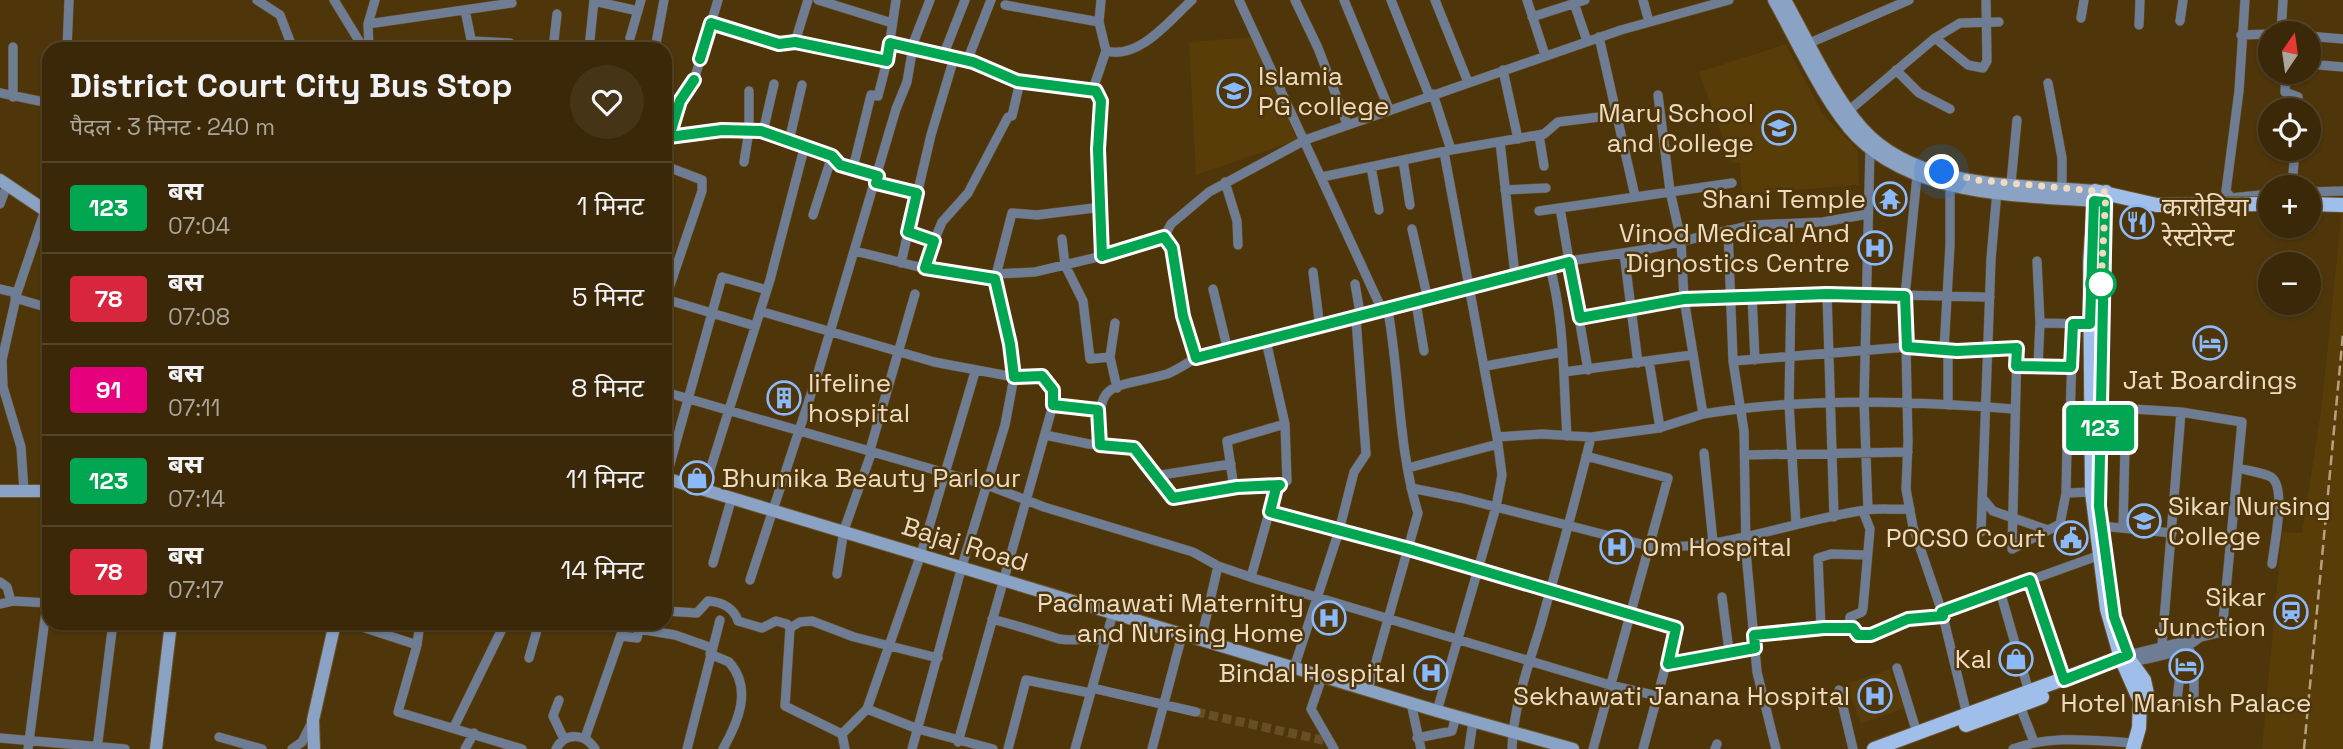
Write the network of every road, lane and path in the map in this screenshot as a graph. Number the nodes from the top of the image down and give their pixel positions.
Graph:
1 (69, 0) edge
2 (257, 0) edge
3 (334, 0) edge
4 (375, 0) edge
5 (641, 0) edge
6 (664, 0) edge
7 (718, 0) edge
8 (808, 0) edge
9 (818, 0) edge
10 (896, 0) edge
11 (930, 0) edge
12 (965, 0) edge
13 (1101, 0) edge
14 (1192, 0) edge
15 (1238, 0) edge
16 (1294, 0) edge
17 (1344, 0) edge
18 (1391, 0) edge
19 (1435, 0) edge
20 (1527, 0) edge
21 (1585, 0) edge
22 (1643, 0) edge
23 (1729, 0) edge
24 (1774, 0) edge
25 (1785, 0) edge
26 (1909, 0) edge
27 (1986, 0) edge
28 (2084, 0) edge
29 (2140, 0) edge
30 (2183, 0) edge
31 (2245, 0) edge
32 (2283, 0) edge
33 (592, 1) edge
34 (990, 1) edge
35 (1008, 2) edge
36 (1573, 2) edge
37 (512, 3) dead end
38 (465, 10) junction
39 (638, 11) junction
40 (557, 14) dead end
41 (1532, 17) junction
42 (2081, 18) dead end
43 (2180, 20) dead end
44 (1986, 21) junction
45 (2282, 21) edge
46 (1098, 22) junction
47 (1649, 22) junction
48 (1999, 22) dead end
49 (711, 23) junction
50 (892, 23) junction
51 (368, 24) junction
52 (2139, 25) dead end
53 (2241, 34) junction
54 (2258, 34) edge
55 (1600, 37) junction
56 (2321, 37) edge
57 (630, 38) dead end
58 (1936, 38) junction
59 (2343, 39) edge
60 (1587, 41) junction
61 (67, 42) edge
62 (289, 42) edge
63 (361, 42) edge
64 (367, 42) edge
65 (471, 42) edge
66 (554, 42) edge
67 (589, 42) edge
68 (656, 42) edge
69 (795, 42) junction
70 (890, 43) junction
71 (1805, 45) junction
72 (13, 47) dead end
73 (913, 49) junction
74 (1106, 51) junction
75 (1545, 55) junction
76 (943, 56) junction
77 (954, 58) junction
78 (887, 61) junction
79 (967, 61) junction
80 (2321, 65) edge
81 (2343, 67) edge
82 (1503, 70) junction
83 (1896, 70) junction
84 (1020, 82) junction
85 (1468, 82) junction
86 (2048, 83) dead end
87 (2285, 84) edge
88 (774, 85) dead end
89 (802, 85) dead end
90 (748, 91) dead end
91 (1096, 91) junction
92 (1431, 95) junction
93 (1658, 95) dead end
94 (4, 96) edge
95 (2298, 98) edge
96 (42, 102) edge
97 (1389, 109) junction
98 (1950, 109) dead end
99 (1845, 113) junction
100 (1616, 115) junction
101 (2017, 120) dead end
102 (672, 123) edge
103 (1347, 124) junction
104 (749, 131) junction
105 (763, 132) junction
106 (1539, 135) junction
107 (672, 136) edge
108 (1518, 139) junction
109 (1305, 140) junction
110 (789, 141) junction
111 (1500, 142) junction
112 (805, 145) junction
113 (1870, 148) junction
114 (1447, 151) junction
115 (832, 156) junction
116 (1403, 160) junction
117 (744, 162) dead end
118 (1544, 166) dead end
119 (1371, 167) junction
120 (852, 168) junction
121 (672, 169) edge
122 (1917, 176) junction
123 (1322, 177) junction
124 (877, 179) junction
125 (4, 182) edge
126 (1225, 182) junction
127 (1732, 183) dead end
128 (2011, 183) junction
129 (1950, 185) junction
130 (1546, 188) dead end
131 (2062, 188) junction
132 (1505, 190) junction
133 (1670, 191) junction
134 (1997, 191) junction
135 (2343, 191) edge
136 (2321, 192) edge
137 (917, 193) junction
138 (2258, 195) edge
139 (1635, 196) junction
140 (2100, 196) junction
141 (2231, 198) junction
142 (0, 204) edge
143 (2258, 204) edge
144 (2321, 204) edge
145 (1410, 205) dead end
146 (2343, 205) edge
147 (1102, 207) junction
148 (42, 208) edge
149 (1560, 208) junction
150 (1379, 210) dead end
151 (1539, 211) dead end
152 (1868, 214) junction
153 (2231, 214) dead end
154 (813, 215) dead end
155 (42, 225) edge
156 (1412, 229) dead end
157 (1728, 230) junction
158 (908, 232) junction
159 (1164, 237) junction
160 (1062, 239) dead end
161 (1681, 240) junction
162 (934, 241) junction
163 (1238, 245) dead end
164 (855, 251) junction
165 (1624, 253) junction
166 (1102, 256) junction
167 (2036, 261) dead end
168 (1569, 262) junction
169 (901, 263) junction
170 (672, 264) edge
171 (1549, 264) junction
172 (1065, 265) junction
173 (925, 268) junction
174 (1313, 272) dead end
175 (1515, 275) junction
176 (995, 276) junction
177 (1355, 284) dead end
178 (0, 289) edge
179 (1213, 289) dead end
180 (1471, 289) junction
181 (767, 290) junction
182 (915, 294) dead end
183 (1827, 294) junction
184 (1791, 295) junction
185 (16, 296) junction
186 (1728, 296) junction
187 (1752, 296) junction
188 (1868, 296) junction
189 (1905, 296) junction
190 (1946, 297) junction
191 (1990, 297) junction
192 (1684, 299) junction
193 (1428, 300) junction
194 (672, 301) edge
195 (1416, 303) junction
196 (42, 305) edge
197 (1630, 310) junction
198 (760, 311) junction
199 (1385, 311) junction
200 (712, 314) junction
201 (1358, 318) junction
202 (1580, 318) junction
203 (1115, 323) dead end
204 (2040, 323) junction
205 (2073, 324) junction
206 (2090, 324) junction
207 (755, 326) junction
208 (1320, 328) junction
209 (831, 331) junction
210 (1266, 341) junction
211 (1227, 347) junction
212 (1907, 347) junction
213 (1988, 349) junction
214 (1866, 350) junction
215 (1946, 350) junction
216 (1424, 351) dead end
217 (901, 352) junction
218 (1562, 352) junction
219 (1829, 353) junction
220 (1692, 355) junction
221 (1789, 356) junction
222 (1110, 357) junction
223 (1196, 358) junction
224 (1755, 360) junction
225 (1648, 361) junction
226 (1732, 361) junction
227 (1638, 363) junction
228 (1486, 366) junction
229 (2016, 366) junction
230 (2038, 366) junction
231 (2071, 367) junction
232 (1588, 370) junction
233 (975, 372) junction
234 (1563, 372) junction
235 (1014, 377) junction
236 (1116, 388) junction
237 (672, 394) edge
238 (688, 399) junction
239 (1830, 402) junction
240 (1864, 402) junction
241 (1907, 402) junction
242 (1789, 403) junction
243 (1053, 405) junction
244 (1948, 405) junction
245 (1986, 407) junction
246 (2100, 407) junction
247 (1741, 408) junction
248 (2126, 408) junction
249 (2013, 409) junction
250 (1098, 410) junction
251 (731, 411) junction
252 (2181, 412) junction
253 (1703, 414) junction
254 (1285, 424) junction
255 (1660, 428) junction
256 (800, 429) junction
257 (1045, 435) junction
258 (1567, 436) junction
259 (1591, 437) junction
260 (1498, 441) junction
261 (1100, 445) junction
262 (871, 450) junction
263 (1704, 453) dead end
264 (1831, 453) junction
265 (1865, 453) junction
266 (1908, 453) junction
267 (672, 455) edge
268 (1745, 455) junction
269 (1793, 455) junction
270 (1586, 456) junction
271 (1231, 464) junction
272 (1408, 468) junction
273 (2238, 468) junction
274 (946, 473) junction
275 (1155, 476) junction
276 (672, 481) edge
277 (987, 485) junction
278 (1280, 485) junction
279 (1234, 488) junction
280 (1410, 488) junction
281 (705, 489) junction
282 (0, 491) edge
283 (24, 491) junction
284 (42, 491) edge
285 (2092, 492) junction
286 (2066, 493) junction
287 (732, 497) junction
288 (1983, 499) junction
289 (1027, 500) junction
290 (1496, 507) junction
291 (774, 509) junction
292 (1910, 509) junction
293 (1866, 510) junction
294 (1270, 512) junction
295 (1834, 517) junction
296 (2012, 520) junction
297 (1796, 524) junction
298 (1570, 525) junction
299 (2101, 526) junction
300 (2123, 528) junction
301 (844, 530) junction
302 (2048, 530) junction
303 (1339, 531) junction
304 (1981, 532) dead end
305 (2172, 533) junction
306 (1747, 536) junction
307 (1713, 542) junction
308 (1650, 546) junction
309 (1409, 549) junction
310 (921, 554) junction
311 (1867, 555) junction
312 (2100, 555) junction
313 (713, 563) dead end
314 (2272, 564) dead end
315 (962, 566) junction
316 (1218, 566) junction
317 (1478, 571) junction
318 (837, 574) dead end
319 (1251, 578) junction
320 (1003, 579) junction
321 (750, 580) dead end
322 (2030, 580) junction
323 (0, 582) edge
324 (2000, 591) junction
325 (1549, 593) junction
326 (1317, 597) junction
327 (1722, 597) dead end
328 (12, 601) junction
329 (42, 603) edge
330 (0, 604) edge
331 (672, 611) edge
332 (1112, 613) junction
333 (1942, 614) junction
334 (1632, 615) junction
335 (1388, 617) junction
336 (992, 620) junction
337 (720, 621) dead end
338 (790, 628) junction
339 (1821, 628) junction
340 (1849, 628) junction
341 (44, 630) edge
342 (112, 630) edge
343 (170, 630) edge
344 (333, 630) edge
345 (371, 630) edge
346 (419, 630) edge
347 (502, 630) edge
348 (537, 630) edge
349 (623, 630) edge
350 (639, 630) edge
351 (645, 630) edge
352 (1182, 635) junction
353 (1754, 635) junction
354 (621, 636) junction
355 (1457, 638) junction
356 (2199, 638) junction
357 (1105, 640) junction
358 (1201, 640) junction
359 (888, 644) junction
360 (417, 645) junction
361 (2162, 645) junction
362 (2188, 647) junction
363 (1755, 648) junction
364 (711, 651) junction
365 (1729, 651) junction
366 (2177, 651) junction
367 (938, 658) junction
368 (529, 659) dead end
369 (1530, 659) junction
370 (2126, 660) junction
371 (1668, 664) junction
372 (1294, 668) junction
373 (1897, 668) dead end
374 (1322, 677) junction
375 (2064, 680) junction
376 (1610, 685) junction
377 (1368, 690) junction
378 (1839, 690) dead end
379 (1091, 691) junction
380 (2029, 692) junction
381 (1658, 696) junction
382 (2194, 696) dead end
383 (559, 700) dead end
384 (2178, 701) dead end
385 (1411, 703) junction
386 (1164, 705) junction
387 (2020, 706) junction
388 (867, 709) junction
389 (1437, 711) junction
390 (1196, 712) tunnel mouth
391 (1455, 716) junction
392 (1968, 719) junction
393 (313, 720) junction
394 (1473, 721) junction
395 (454, 727) junction
396 (918, 729) junction
397 (1512, 732) junction
398 (474, 733) junction
399 (1917, 733) junction
400 (842, 734) junction
401 (219, 737) dead end
402 (0, 738) edge
403 (585, 738) junction
404 (564, 739) junction
405 (958, 742) junction
406 (2034, 742) junction
407 (28, 745) edge
408 (1419, 746) edge
409 (1559, 747) edge
410 (2136, 747) edge
411 (97, 748) edge
412 (125, 749) edge
413 (156, 749) edge
414 (262, 749) edge
415 (292, 749) edge
416 (314, 749) edge
417 (465, 749) edge
418 (522, 749) edge
419 (556, 749) edge
420 (595, 749) edge
421 (687, 749) edge
422 (723, 749) edge
423 (845, 749) edge
424 (912, 749) edge
425 (993, 749) edge
426 (1009, 749) edge
427 (1075, 749) edge
428 (1152, 749) edge
429 (1334, 749) edge
430 (1469, 749) edge
431 (1512, 749) edge
432 (1573, 749) edge
433 (1593, 749) edge
434 (1643, 749) edge
435 (1776, 749) edge
436 (1853, 749) edge
437 (1874, 749) edge
438 (1898, 749) edge
439 (2014, 749) edge

1 - 61 street
2 - 62 street
3 - 63 street
4 - 51 street
5 - 39 street
6 - 68 street
7 - 49 street
8 - 69 street
9 - 50 street
10 - 50 street
11 - 73 street
12 - 76 street
13 - 46 street
14 - 74 street
15 - 109 street
16 - 103 street
17 - 97 street
18 - 92 street
19 - 85 street
20 - 41 street
21 - 36 street
22 - 47 street
23 - 47 street
24 - 71 street
25 - 71 street
26 - 71 street
27 - 44 street
28 - 42 street
29 - 52 street
30 - 43 street
31 - 53 street
32 - 45 street
33 - 39 street
33 - 67 street
34 - 35 street
34 - 79 street
35 - 46 street
36 - 41 street
36 - 60 street
37 - 38 street
38 - 51 street
38 - 65 street
39 - 57 street
40 - 66 street
41 - 75 street
44 - 48 street
44 - 58 street
44 - 58 street
46 - 74 street
47 - 55 street
49 - 69 street
49 - 102 street
50 - 70 street
51 - 64 street
53 - 54 street
53 - 141 street
55 - 60 street
55 - 100 street
56 - 59 street
58 - 83 street
60 - 75 street
69 - 78 street
70 - 73 street
70 - 78 street
71 - 99 street
72 - 94 street
73 - 76 street
73 - 124 street
74 - 91 street
75 - 82 street
76 - 77 street
77 - 79 street
77 - 137 street
78 - 120 street
79 - 84 street
80 - 81 street
82 - 85 street
82 - 108 street
83 - 98 street
83 - 99 street
84 - 91 street
84 - 162 street
85 - 92 street
86 - 131 street
87 - 95 street
88 - 105 street
89 - 110 street
90 - 104 street
91 - 147 street
92 - 97 street
92 - 114 street
93 - 133 street
94 - 96 street
97 - 103 street
99 - 113 street
99 - 128 street
100 - 106 street
100 - 139 street
101 - 128 street
103 - 109 street
104 - 105 street
104 - 107 street
104 - 117 street
105 - 110 street
106 - 108 street
106 - 118 street
108 - 111 street
109 - 123 street
109 - 126 street
110 - 112 street
111 - 114 street
111 - 132 street
112 - 115 street
112 - 181 street
113 - 122 street
113 - 152 street
114 - 116 street
114 - 180 street
115 - 120 street
115 - 154 street
116 - 119 street
116 - 145 street
119 - 123 street
119 - 150 street
120 - 124 street
121 - 170 street
122 - 129 street
122 - 189 street
123 - 199 street
124 - 137 street
124 - 164 street
125 - 142 street
125 - 148 street
126 - 159 street
126 - 163 street
127 - 133 street
128 - 131 street
129 - 134 street
129 - 190 street
130 - 132 street
131 - 140 street
132 - 175 street
133 - 139 street
133 - 161 street
134 - 140 street
134 - 191 street
135 - 136 street
137 - 158 street
138 - 141 street
139 - 149 street
140 - 143 main road, bridge
140 - 206 main road
140 - 246 main road
141 - 153 street
144 - 146 main road
147 - 166 street
147 - 176 street
149 - 151 street
149 - 168 street
152 - 157 street
152 - 188 street
155 - 185 street
156 - 193 street
157 - 161 street
157 - 186 street
158 - 162 street
158 - 169 street
159 - 166 street
159 - 223 street
160 - 172 street
161 - 165 street
161 - 192 street
162 - 173 street
164 - 169 street
164 - 209 street
165 - 168 street
165 - 197 street
166 - 172 street
167 - 204 street
168 - 171 street
168 - 202 street
169 - 173 street
171 - 175 street
171 - 218 street
172 - 176 street
172 - 222 street
173 - 176 street
174 - 208 street
175 - 180 street
176 - 235 street
177 - 201 street
178 - 185 street
179 - 211 street
180 - 193 street
180 - 228 street
181 - 198 street
181 - 200 street
182 - 217 street
183 - 184 street
183 - 188 street
183 - 219 street
184 - 187 street
184 - 221 street
185 - 196 street
185 - 283 street
186 - 187 street
186 - 192 street
186 - 226 street
187 - 224 street
188 - 189 street
188 - 214 street
189 - 190 street
189 - 212 street
190 - 191 street
190 - 215 street
191 - 213 street
192 - 197 street
192 - 220 street
193 - 195 street
194 - 200 street
195 - 199 street
195 - 216 street
197 - 202 street
197 - 227 street
198 - 207 street
198 - 209 street
199 - 201 street
199 - 272 street
200 - 207 street
200 - 238 street
201 - 208 street
201 - 303 street
202 - 232 street
203 - 222 street
204 - 205 street
204 - 230 street
205 - 206 street
205 - 231 street
206 - 285 main road
207 - 251 street
208 - 210 street
209 - 217 street
209 - 256 street
210 - 211 street
210 - 254 street
211 - 223 street
212 - 214 street
212 - 215 street
212 - 241 street
213 - 215 street
213 - 229 street
213 - 245 street
214 - 219 street
214 - 240 street
215 - 244 street
217 - 233 street
217 - 262 street
218 - 228 street
218 - 234 street
219 - 221 street
219 - 239 street
220 - 225 street
220 - 253 street
221 - 224 street
221 - 242 street
222 - 236 street
223 - 236 street
224 - 226 street
225 - 227 street
225 - 255 street
226 - 247 street
227 - 232 street
228 - 260 street
229 - 230 street
229 - 249 street
230 - 231 street
231 - 286 street
232 - 234 street
233 - 235 street
233 - 274 street
234 - 258 street
235 - 243 street
235 - 277 street
236 - 250 street
237 - 238 street
238 - 251 street
238 - 267 street
239 - 240 street
239 - 242 street
239 - 264 street
240 - 241 street
240 - 265 street
241 - 244 street
241 - 266 street
242 - 247 street
242 - 269 street
243 - 250 street
243 - 257 street
244 - 245 street
245 - 249 street
245 - 288 street
246 - 248 street
246 - 299 main road
247 - 253 street
247 - 268 street
248 - 252 street
248 - 300 street
249 - 296 street
250 - 261 street
251 - 256 street
251 - 281 street
252 - 273 street
252 - 305 street
253 - 255 street
254 - 271 street
254 - 278 street
255 - 259 street
256 - 262 street
256 - 291 street
257 - 261 street
257 - 289 street
258 - 259 street
258 - 260 street
259 - 270 street
260 - 272 street
260 - 290 street
261 - 275 street
262 - 274 street
262 - 301 street
263 - 307 street
264 - 265 street
264 - 269 street
264 - 295 street
265 - 266 street
265 - 293 street
266 - 292 street
268 - 269 street
268 - 306 street
269 - 297 street
270 - 298 street
270 - 308 street
271 - 275 street
271 - 279 street
272 - 280 street
273 - 314 street
273 - 356 street
274 - 277 street
274 - 310 street
275 - 279 street
276 - 281 street, Bajaj Road
277 - 289 street
277 - 315 street
278 - 279 street
278 - 294 street
280 - 290 street
280 - 309 street
281 - 287 street, Bajaj Road
282 - 283 street
283 - 284 street
285 - 286 street
285 - 312 main road
286 - 302 street
287 - 291 street, Bajaj Road
287 - 313 street
288 - 296 street
288 - 304 street
289 - 316 street
289 - 320 street
290 - 298 street
290 - 317 street
291 - 301 street, Bajaj Road
291 - 321 street
292 - 293 street
292 - 333 street
293 - 295 street
293 - 311 street
294 - 303 street
294 - 319 street
295 - 297 street
296 - 302 street
296 - 302 street
297 - 306 street
298 - 308 street
298 - 325 street
299 - 300 street
299 - 370 main road
300 - 305 street
301 - 310 street, Bajaj Road
301 - 318 street
303 - 309 street
303 - 326 street
305 - 361 street
306 - 307 street
306 - 353 street
307 - 308 street
308 - 334 street
309 - 317 street
309 - 335 street
310 - 315 street, Bajaj Road
310 - 359 street
311 - 339 street
311 - 340 street
312 - 322 street
312 - 370 main road
315 - 320 street, Bajaj Road
315 - 367 street
316 - 319 street
316 - 358 street
317 - 325 street
317 - 355 street
319 - 326 street
320 - 332 street, Bajaj Road
320 - 336 street
322 - 324 street
322 - 375 street
323 - 328 street
324 - 333 street
324 - 380 street
325 - 334 street
325 - 369 street
326 - 335 street
326 - 372 street
327 - 365 street
328 - 329 street
328 - 330 street
331 - 338 street
332 - 352 street, Bajaj Road
332 - 357 street
333 - 340 street
333 - 392 street
334 - 371 street
334 - 376 street
335 - 355 street
335 - 377 street
336 - 357 street
336 - 405 street
337 - 364 street
338 - 359 street
338 - 400 street
339 - 340 street
339 - 353 street
341 - 407 street
342 - 411 street
343 - 413 street
344 - 393 street
345 - 360 street
346 - 360 street
347 - 395 street
348 - 368 street
349 - 354 street
350 - 354 street
351 - 364 street
352 - 358 street, Bajaj Road
352 - 386 street
353 - 363 street
354 - 403 street
355 - 369 street
355 - 389 street
356 - 361 street
356 - 362 street
357 - 379 street
358 - 372 street, Bajaj Road
359 - 367 street
359 - 388 street
360 - 395 street
361 - 370 street
362 - 366 street
362 - 382 street
363 - 365 street
363 - 435 street
364 - 421 street
364 - 422 street
365 - 371 street
366 - 370 street
366 - 384 street
367 - 396 street
369 - 376 street
369 - 397 street
370 - 375 main road
370 - 387 main road
370 - 410 main road
371 - 381 street
372 - 374 street, Bajaj Road
373 - 399 street
374 - 377 street, Bajaj Road
374 - 429 street
375 - 380 main road
376 - 381 street
376 - 433 street
377 - 385 street, Bajaj Road
378 - 436 street
379 - 386 street
379 - 426 street
379 - 427 street
380 - 392 main road
381 - 434 street
383 - 404 street
385 - 389 street, Bajaj Road
385 - 408 street
386 - 390 street
386 - 428 street
387 - 392 main road
387 - 406 street
388 - 396 street
388 - 400 street
389 - 391 street, Bajaj Road
391 - 394 street, Bajaj Road
391 - 408 street
392 - 399 main road
392 - 438 main road
393 - 415 street
393 - 416 street
394 - 397 street, Bajaj Road
394 - 430 street
395 - 398 street
396 - 405 street
396 - 424 street
397 - 409 street, Bajaj Road
397 - 431 street
398 - 417 street
398 - 418 street
399 - 437 main road
400 - 423 street
401 - 414 street
402 - 407 street
403 - 404 street
403 - 420 street
404 - 419 street
405 - 425 street
406 - 410 street
406 - 439 street
407 - 411 street
409 - 432 street, Bajaj Road
411 - 412 street

